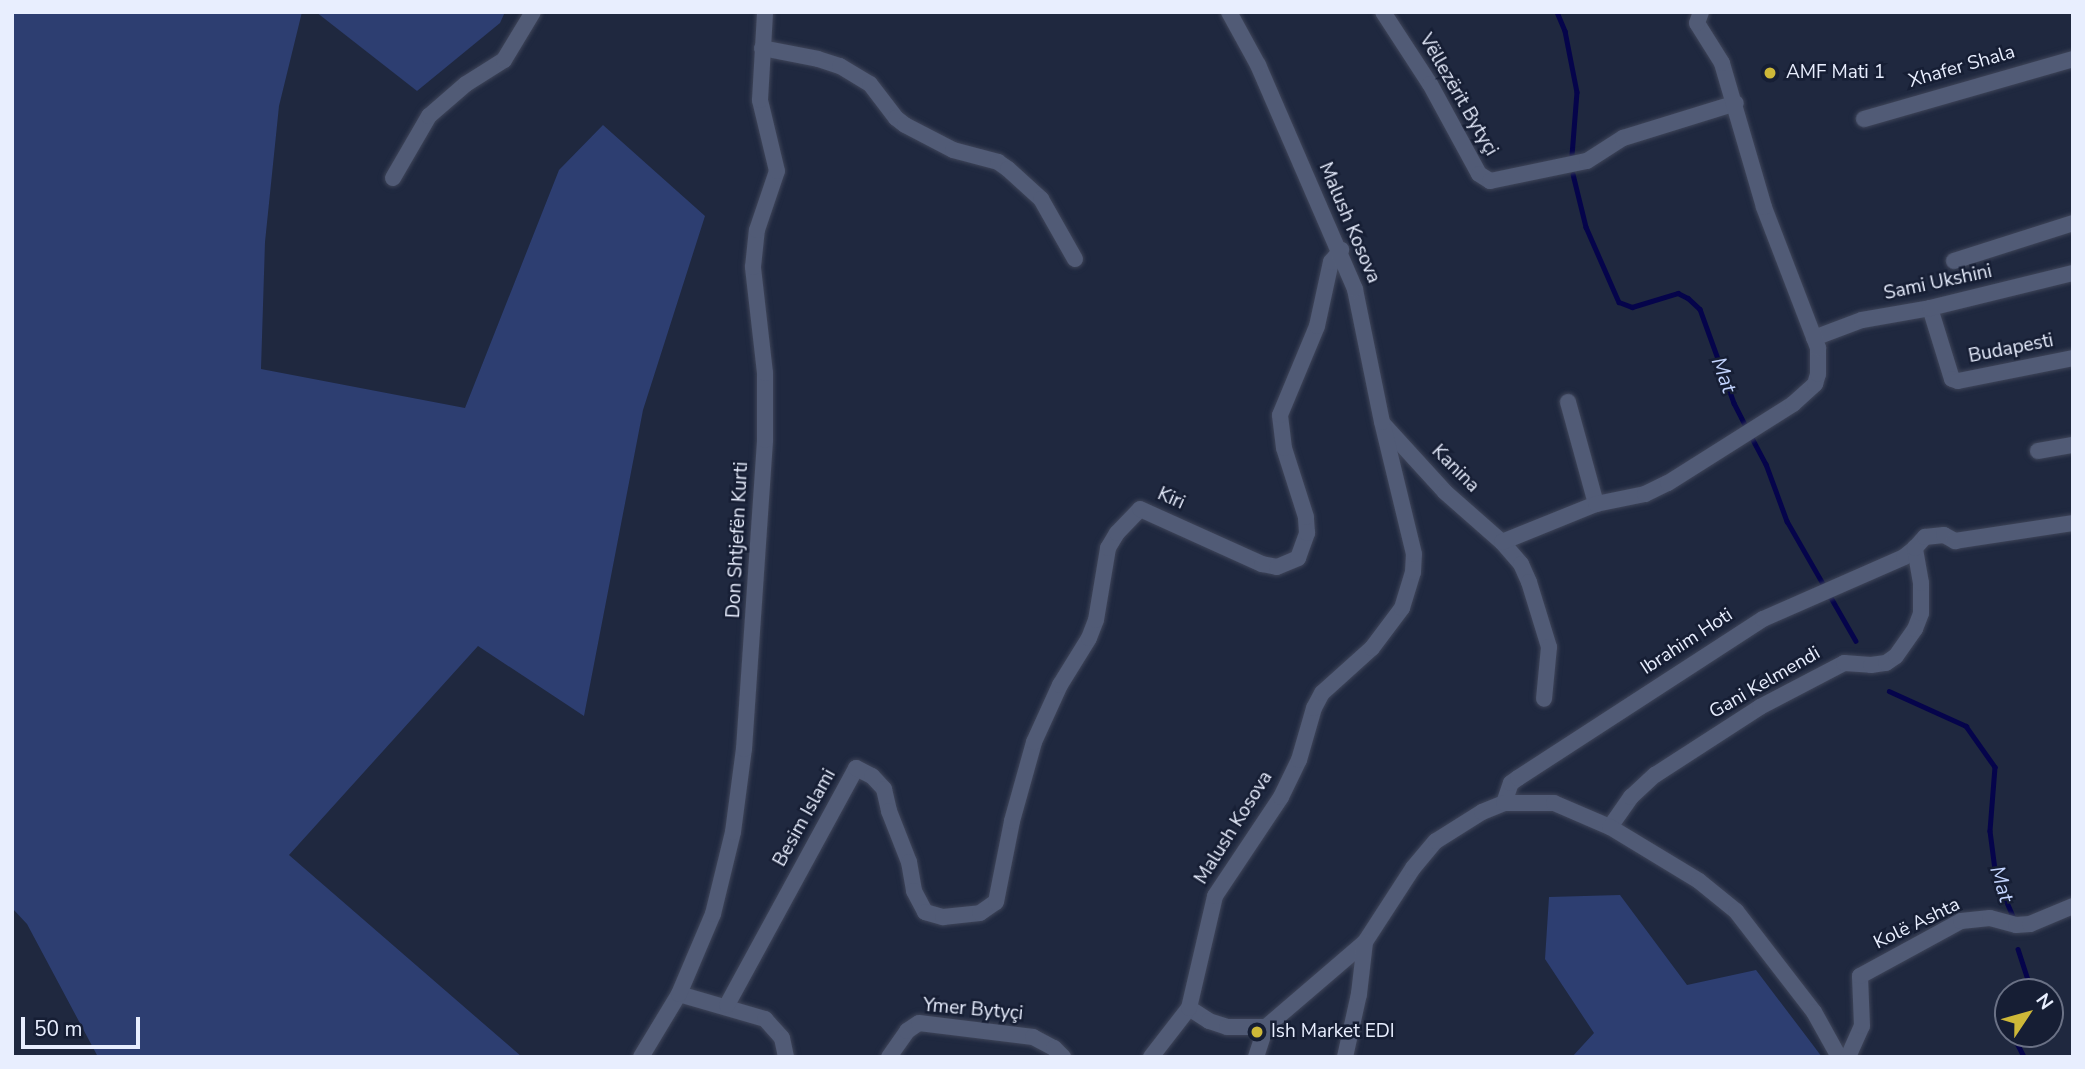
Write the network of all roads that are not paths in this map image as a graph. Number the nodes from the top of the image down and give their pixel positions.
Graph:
1 (533, 12) edge
2 (765, 12) edge
3 (1229, 12) edge
4 (1383, 12) edge
5 (1699, 18) edge
6 (762, 48) junction
7 (2073, 59) edge
8 (1736, 103) junction
9 (1864, 119) dead end
10 (393, 178) dead end
11 (2073, 223) edge
12 (1341, 250) junction
13 (1075, 258) dead end
14 (1954, 261) dead end
15 (2073, 274) edge
16 (1930, 308) junction
17 (1814, 338) junction
18 (2073, 358) edge
19 (1568, 402) dead end
20 (1382, 422) junction
21 (2073, 445) edge
22 (2038, 451) dead end
23 (1596, 504) junction
24 (2073, 523) edge
25 (1503, 542) junction
26 (1915, 548) junction
27 (1544, 699) dead end
28 (1504, 803) junction
29 (1610, 827) junction
30 (2073, 906) edge
31 (933, 916) joint
32 (1364, 942) junction
33 (679, 994) junction
34 (727, 1005) junction
35 (1189, 1008) junction
36 (1266, 1027) junction
37 (641, 1057) edge
38 (786, 1057) edge
39 (889, 1057) edge
40 (1063, 1057) edge
41 (1151, 1057) edge
42 (1256, 1057) edge
43 (1345, 1057) edge
44 (1839, 1057) edge
45 (1848, 1057) edge

1 - 10 street
2 - 6 street, Don Shtjefën Kurti
3 - 12 street, Malush Kosova
4 - 8 street, Vëllezërit Bytyçi
5 - 8 street
6 - 13 street
6 - 33 street, Don Shtjefën Kurti
7 - 9 street, Xhafer Shala
8 - 17 street
11 - 14 street
12 - 20 street, Malush Kosova
12 - 31 street, Kiri
15 - 16 street, Sami Ukshini
16 - 17 street, Sami Ukshini
16 - 18 street, Budapesti
17 - 23 street
19 - 23 street
20 - 25 street, Kanina
20 - 35 street, Malush Kosova
21 - 22 street
23 - 25 street
24 - 26 street
25 - 27 street, Kanina
26 - 28 street, Ibrahim Hoti
26 - 29 street, Gani Kelmendi
28 - 29 street
28 - 32 street
29 - 44 street
30 - 45 street, Kolë Ashta
31 - 34 street, Besim Islami
32 - 36 street
32 - 43 street
33 - 34 street
33 - 37 street, Don Shtjefën Kurti
34 - 38 street
35 - 36 street
35 - 41 street
36 - 42 street
39 - 40 street, Ymer Bytyçi

